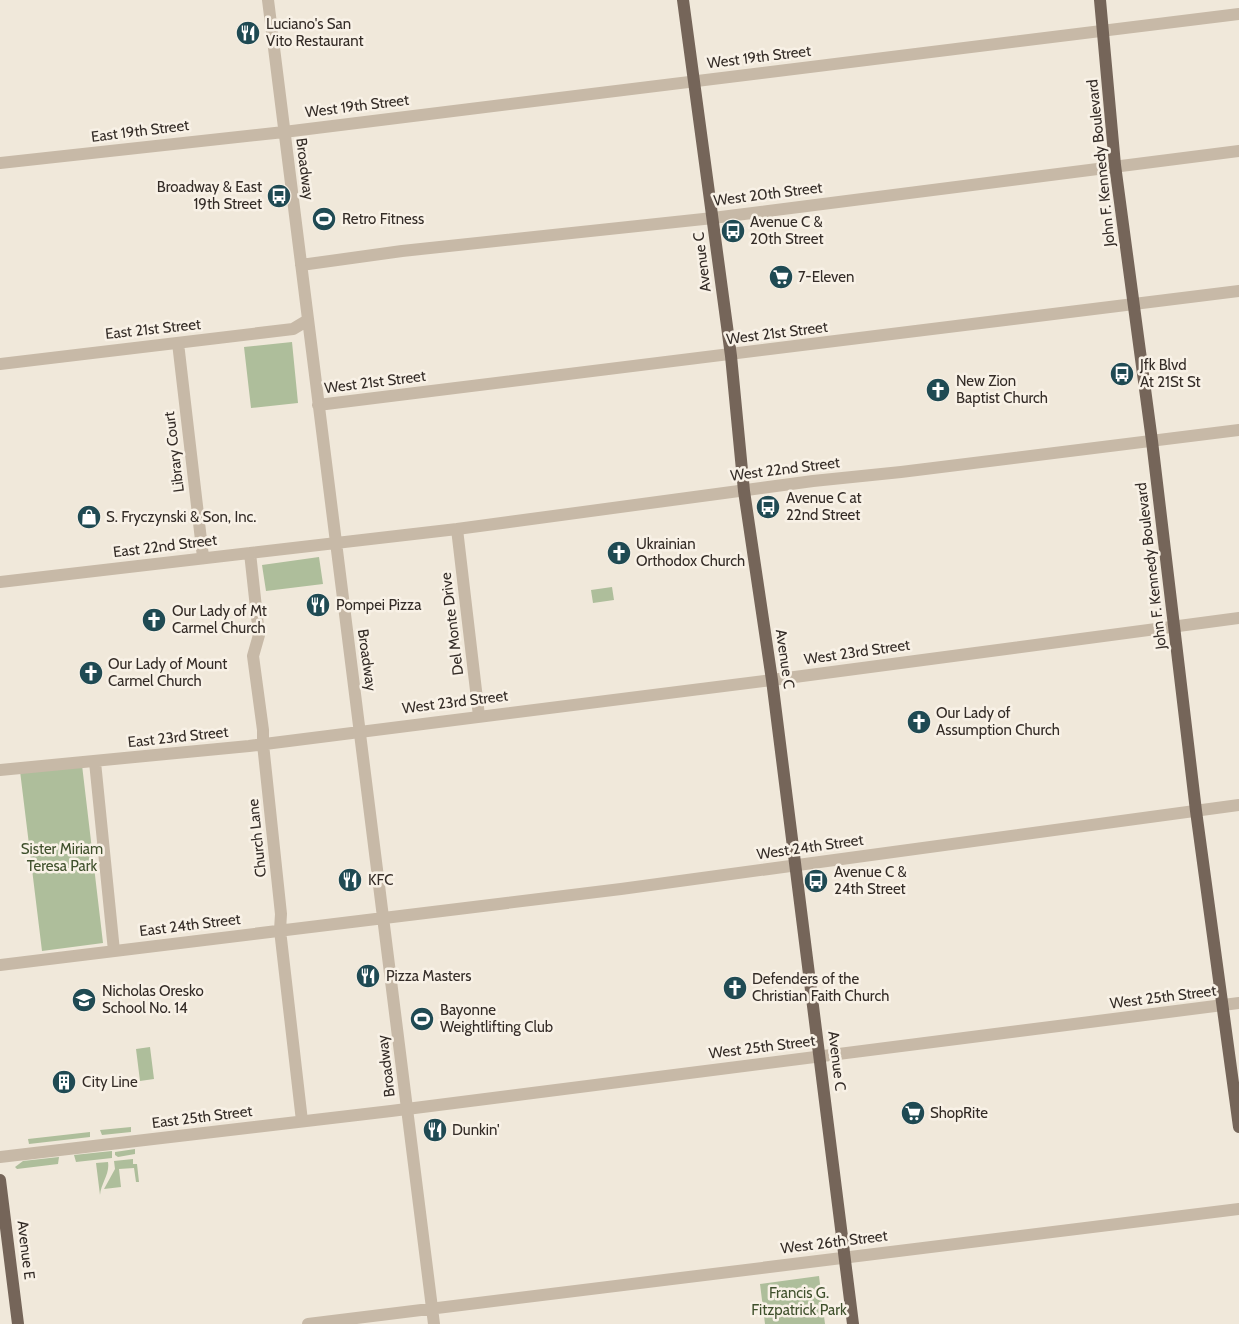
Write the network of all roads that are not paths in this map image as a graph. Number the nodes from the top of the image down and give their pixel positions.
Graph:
1 (268, 0) edge
2 (683, 0) edge
3 (1100, 0) edge
4 (1239, 14) edge
5 (1104, 30) junction
6 (695, 81) junction
7 (284, 132) junction
8 (1239, 151) edge
9 (0, 163) edge
10 (1115, 166) junction
11 (713, 218) junction
12 (301, 265) junction
13 (1239, 291) edge
14 (1135, 303) junction
15 (308, 320) junction
16 (178, 343) junction
17 (731, 356) junction
18 (0, 364) edge
19 (318, 405) junction
20 (1239, 430) edge
21 (1152, 441) junction
22 (744, 490) junction
23 (457, 528) junction
24 (335, 543) junction
25 (250, 553) junction
26 (203, 557) junction
27 (0, 582) edge
28 (1239, 618) edge
29 (1174, 628) junction
30 (772, 680) junction
31 (479, 716) junction
32 (360, 731) junction
33 (263, 744) junction
34 (95, 762) junction
35 (0, 770) edge
36 (1239, 805) edge
37 (1196, 811) junction
38 (796, 866) junction
39 (384, 917) junction
40 (280, 930) junction
41 (114, 951) junction
42 (0, 965) edge
43 (1239, 1003) edge
44 (1222, 1005) junction
45 (820, 1056) junction
46 (407, 1109) junction
47 (302, 1121) junction
48 (1239, 1127) edge
49 (0, 1157) edge
50 (0, 1180) edge
51 (1239, 1209) edge
52 (845, 1257) junction
53 (432, 1310) junction
54 (18, 1324) edge
55 (308, 1324) edge
56 (434, 1324) edge
57 (853, 1324) edge

1 - 7 street, Broadway
2 - 6 main road, Avenue C
3 - 5 main road, John F. Kennedy Boulevard
4 - 5 street, West 19th Street
5 - 6 street, West 19th Street
5 - 10 main road, John F. Kennedy Boulevard
6 - 7 street, West 19th Street
6 - 11 main road, Avenue C
7 - 9 street, East 19th Street
7 - 12 street, Broadway
8 - 10 street, West 20th Street
10 - 11 street, West 20th Street
10 - 14 main road, John F. Kennedy Boulevard
11 - 12 street, West 20th Street
11 - 17 main road, Avenue C
12 - 15 street, Broadway
13 - 14 street, West 21st Street
14 - 17 street, West 21st Street
14 - 21 main road, John F. Kennedy Boulevard
15 - 16 street, East 21st Street
15 - 19 street, Broadway
16 - 18 street, East 21st Street
16 - 26 street, Library Court
17 - 19 street, West 21st Street
17 - 22 main road, Avenue C
19 - 24 street, Broadway
20 - 21 street, West 22nd Street
21 - 22 street, West 22nd Street
21 - 29 main road, John F. Kennedy Boulevard
22 - 23 street, West 22nd Street
22 - 30 main road, Avenue C
23 - 24 street, West 22nd Street
23 - 31 street, Del Monte Drive
24 - 25 street, East 22nd Street
24 - 32 street, Broadway
25 - 26 street, East 22nd Street
25 - 33 street, Church Lane
26 - 27 street, East 22nd Street
28 - 29 street, West 23rd Street
29 - 30 street, West 23rd Street
29 - 37 main road, John F. Kennedy Boulevard
30 - 31 street, West 23rd Street
30 - 38 main road, Avenue C
31 - 32 street, West 23rd Street
32 - 33 street, East 23rd Street
32 - 39 street, Broadway
33 - 34 street, East 23rd Street
33 - 40 street, Church Lane
34 - 35 street, East 23rd Street
34 - 41 street
36 - 37 street, West 24th Street
37 - 38 street, West 24th Street
37 - 44 main road, John F. Kennedy Boulevard
38 - 39 street, West 24th Street
38 - 45 main road, Avenue C
39 - 40 street, East 24th Street
39 - 46 street, Broadway
40 - 41 street, East 24th Street
40 - 47 street, Church Lane
41 - 42 street, East 24th Street
43 - 44 street, West 25th Street
44 - 45 street, West 25th Street
44 - 48 main road, John F. Kennedy Boulevard
45 - 46 street, West 25th Street
45 - 52 main road, Avenue C
46 - 47 street, East 25th Street
46 - 53 street, Broadway
47 - 49 street, East 25th Street
50 - 54 main road, Avenue E
51 - 52 street, West 26th Street
52 - 53 street, West 26th Street
52 - 57 main road, Avenue C
53 - 55 street, West 26th Street
53 - 56 street, Broadway

